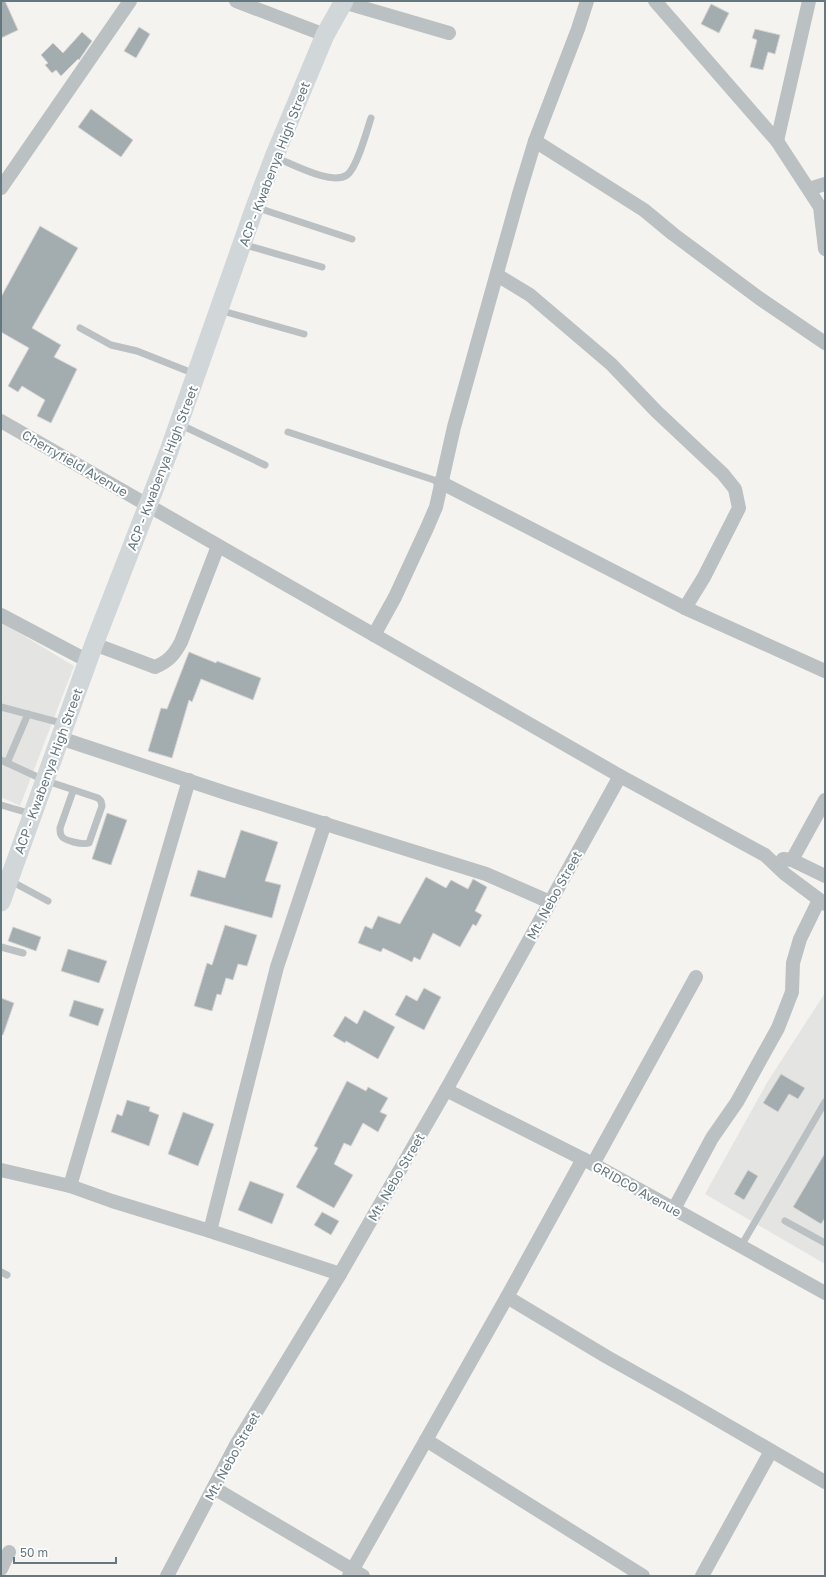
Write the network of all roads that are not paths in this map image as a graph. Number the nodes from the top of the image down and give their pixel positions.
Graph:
1 (130, 1) edge
2 (236, 1) edge
3 (340, 1) edge
4 (587, 1) edge
5 (655, 1) edge
6 (809, 1) edge
7 (449, 33) dead end
8 (325, 35) junction
9 (371, 118) dead end
10 (535, 140) junction
11 (777, 141) junction
12 (274, 156) junction
13 (825, 184) edge
14 (1, 188) edge
15 (809, 189) junction
16 (255, 207) junction
17 (352, 239) dead end
18 (242, 244) junction
19 (825, 250) edge
20 (322, 267) dead end
21 (497, 274) junction
22 (219, 310) junction
23 (80, 328) dead end
24 (304, 334) dead end
25 (825, 343) edge
26 (197, 374) junction
27 (1, 421) edge
28 (179, 424) junction
29 (288, 432) dead end
30 (265, 465) dead end
31 (440, 482) junction
32 (148, 506) junction
33 (218, 546) junction
34 (685, 608) junction
35 (1, 615) edge
36 (374, 635) junction
37 (91, 653) junction
38 (825, 671) edge
39 (1, 707) edge
40 (28, 714) junction
41 (63, 731) junction
42 (4, 761) edge
43 (620, 776) junction
44 (44, 780) junction
45 (189, 780) junction
46 (73, 791) junction
47 (825, 800) edge
48 (1, 805) edge
49 (32, 814) junction
50 (325, 823) junction
51 (764, 855) junction
52 (792, 860) junction
53 (825, 876) edge
54 (9, 880) junction
55 (48, 901) dead end
56 (1, 902) edge
57 (550, 902) junction
58 (822, 902) edge
59 (1, 947) edge
60 (23, 953) dead end
61 (696, 977) dead end
62 (446, 1090) junction
63 (825, 1102) edge
64 (588, 1162) junction
65 (1, 1170) edge
66 (70, 1186) junction
67 (674, 1209) junction
68 (786, 1221) dead end
69 (210, 1231) junction
70 (825, 1243) edge
71 (741, 1246) junction
72 (340, 1274) junction
73 (825, 1293) edge
74 (507, 1297) junction
75 (426, 1440) junction
76 (771, 1451) junction
77 (825, 1482) edge
78 (214, 1488) junction
79 (9, 1552) dead end
80 (1, 1569) edge
81 (355, 1574) edge
82 (167, 1576) edge
83 (643, 1576) edge
84 (702, 1576) edge

1 - 14 street
2 - 8 street
3 - 7 street
3 - 8 main road, ACP - Kwabenya High Street
4 - 10 street
5 - 11 street
6 - 11 street
8 - 12 main road, ACP - Kwabenya High Street
9 - 12 lane
10 - 21 street
10 - 25 street
11 - 15 street
12 - 16 main road, ACP - Kwabenya High Street
13 - 15 street
15 - 19 street
16 - 17 lane
16 - 18 main road, ACP - Kwabenya High Street
18 - 20 lane
18 - 22 main road, ACP - Kwabenya High Street
21 - 31 street
21 - 34 street
22 - 24 lane
22 - 26 main road, ACP - Kwabenya High Street
23 - 26 lane
26 - 28 main road, ACP - Kwabenya High Street
27 - 32 street, Cherryfield Avenue
28 - 30 lane
28 - 32 main road, ACP - Kwabenya High Street
29 - 31 lane
31 - 34 street
31 - 36 street
32 - 33 street, Cherryfield Avenue
32 - 37 main road, ACP - Kwabenya High Street
33 - 36 street, Cherryfield Avenue
33 - 37 street
34 - 38 street
35 - 37 street
36 - 43 street, Cherryfield Avenue
37 - 41 main road, ACP - Kwabenya High Street
39 - 40 lane
40 - 41 lane
40 - 42 lane
41 - 44 main road, ACP - Kwabenya High Street
41 - 45 street
42 - 44 lane
43 - 51 street, Cherryfield Avenue
43 - 57 street, Mt. Nebo Street
44 - 46 lane
44 - 49 main road, ACP - Kwabenya High Street
45 - 50 street
45 - 66 street
46 - 46 lane
47 - 52 street
48 - 49 lane
49 - 54 main road, ACP - Kwabenya High Street
50 - 57 street
50 - 69 street
51 - 52 street
51 - 58 street
52 - 53 street
54 - 55 lane
54 - 56 main road, ACP - Kwabenya High Street
57 - 62 street, Mt. Nebo Street
58 - 67 street
59 - 60 lane
61 - 64 street
62 - 64 street, GRIDCO Avenue
62 - 72 street, Mt. Nebo Street
63 - 71 lane
64 - 67 street, GRIDCO Avenue
64 - 74 street
65 - 66 street
66 - 69 street
67 - 71 street, GRIDCO Avenue
68 - 70 lane
69 - 72 street
71 - 73 street, GRIDCO Avenue
72 - 78 street, Mt. Nebo Street
74 - 75 street
74 - 76 street
75 - 81 street
75 - 83 street
76 - 77 street
76 - 84 street
78 - 81 street
78 - 82 street, Mt. Nebo Street
79 - 80 street

